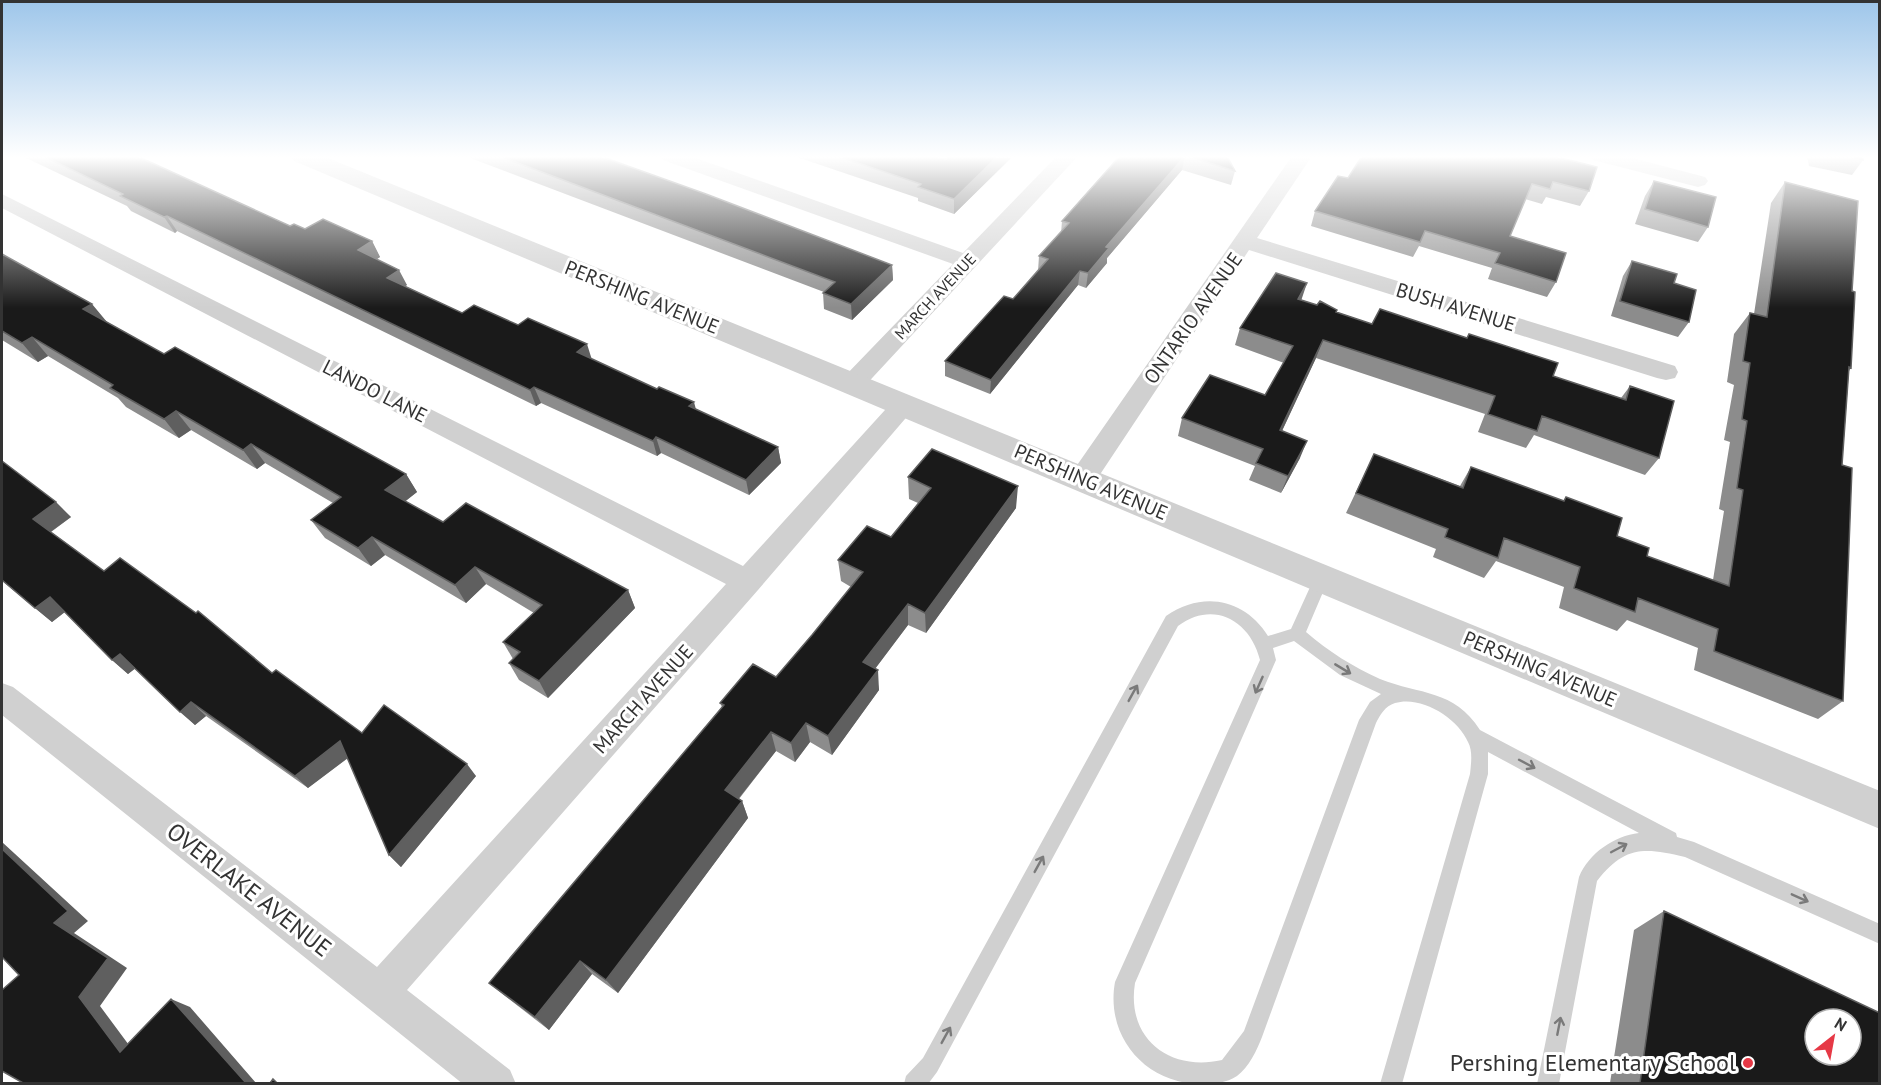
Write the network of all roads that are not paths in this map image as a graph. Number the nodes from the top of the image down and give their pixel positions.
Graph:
1 (15, 207) edge
2 (424, 207) edge
3 (812, 207) edge
4 (1020, 207) edge
5 (1269, 207) edge
6 (1246, 242) junction
7 (967, 262) junction
8 (1666, 372) dead end
9 (852, 384) junction
10 (904, 405) junction
11 (1083, 478) junction
12 (1321, 578) junction
13 (748, 582) junction
14 (1296, 634) junction
15 (1265, 644) junction
16 (1405, 695) junction
17 (2, 697) edge
18 (1475, 736) junction
19 (1880, 810) edge
20 (1687, 848) junction
21 (1880, 934) edge
22 (380, 992) junction
23 (496, 1083) edge
24 (914, 1083) edge
25 (1391, 1083) edge
26 (1548, 1083) edge

1 - 13 street, LANDO LANE
2 - 9 street, PERSHING AVENUE
3 - 7 street
4 - 7 street, MARCH AVENUE
5 - 6 street, ONTARIO AVENUE
6 - 8 street, BUSH AVENUE
6 - 11 street, ONTARIO AVENUE
7 - 9 street, MARCH AVENUE
9 - 10 street, PERSHING AVENUE
10 - 11 street, PERSHING AVENUE
10 - 13 street, MARCH AVENUE
11 - 12 street, PERSHING AVENUE
12 - 14 lane
12 - 19 street, PERSHING AVENUE
13 - 22 street, MARCH AVENUE
14 - 15 lane
14 -> 16 lane
15 -> 16 lane
24 -> 15 lane
16 - 18 lane
17 - 22 street, OVERLAKE AVENUE
18 -> 20 lane
18 - 25 lane
20 -> 21 lane
26 -> 20 lane
22 - 23 street, OVERLAKE AVENUE

